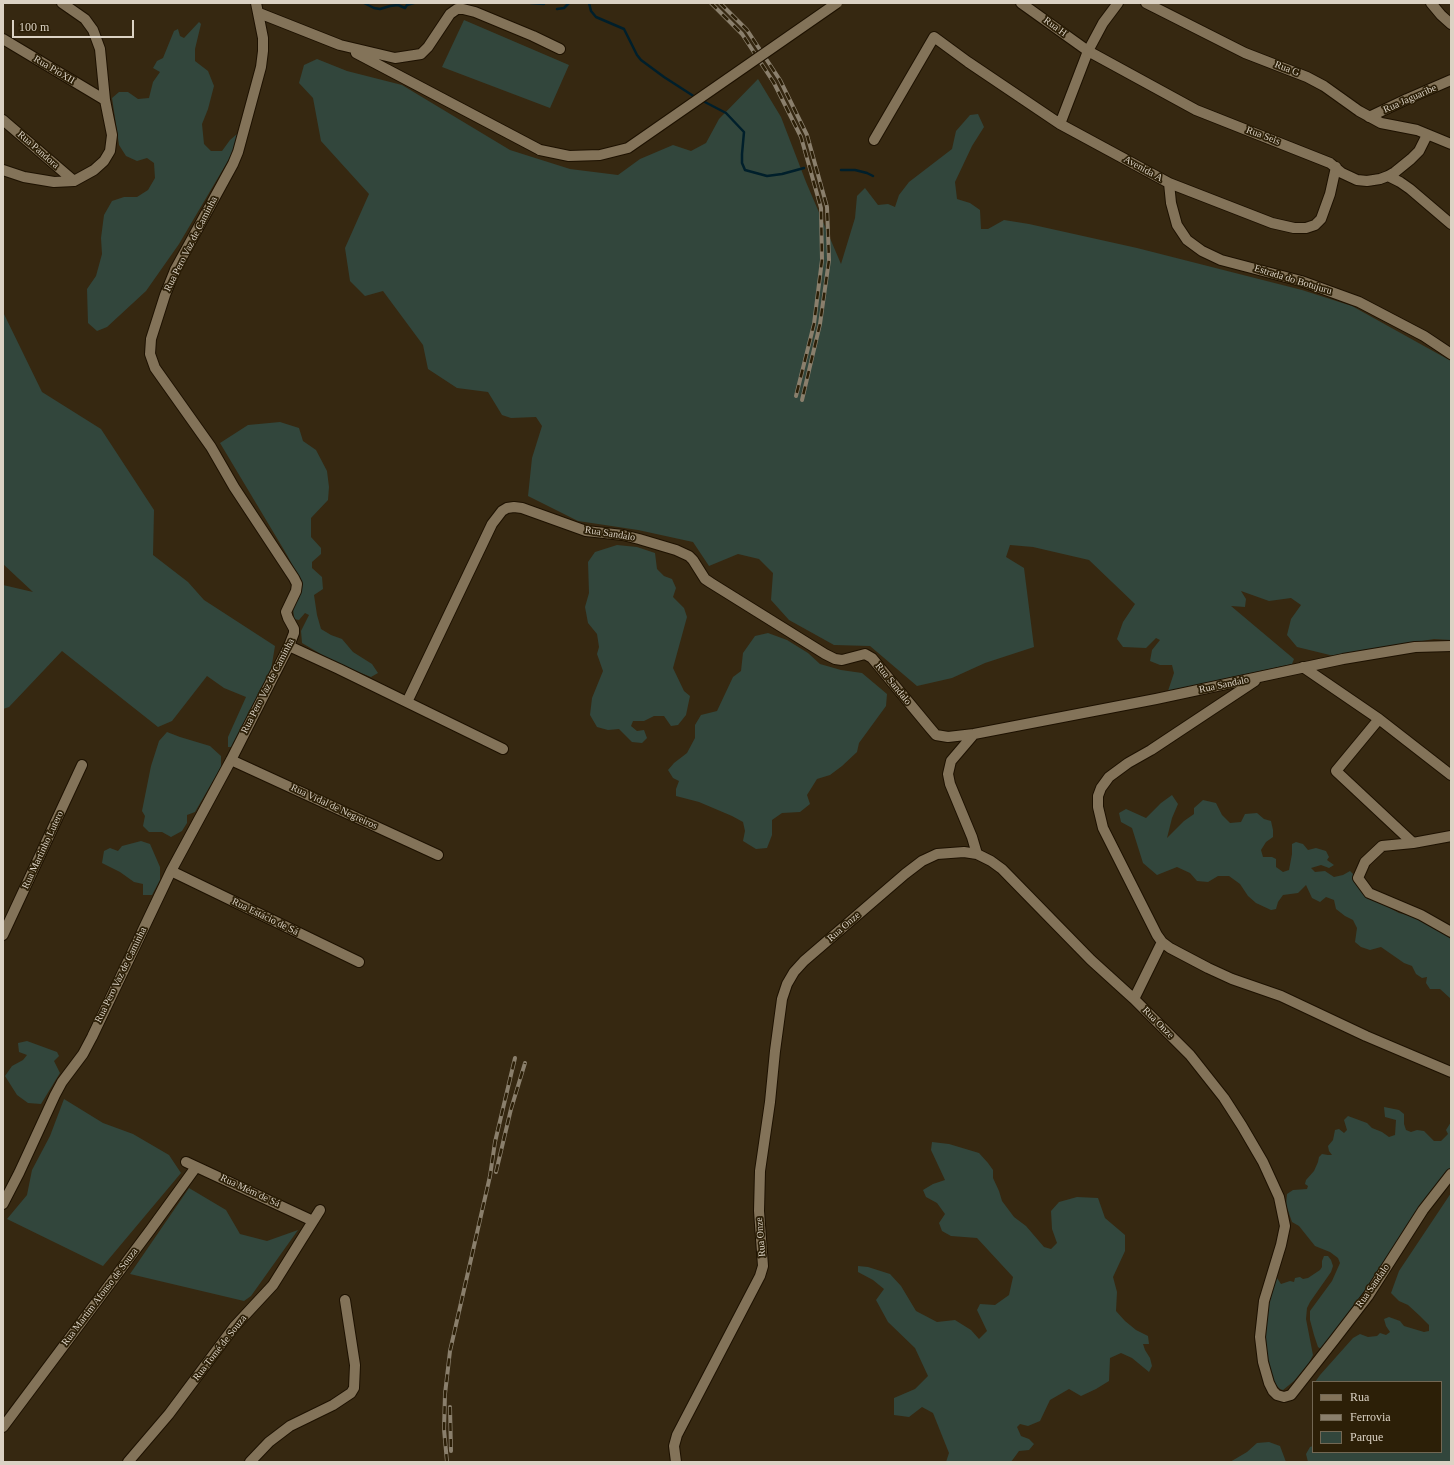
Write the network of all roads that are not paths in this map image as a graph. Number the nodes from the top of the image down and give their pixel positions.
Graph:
1 (62, 3) edge
2 (256, 3) edge
3 (837, 3) edge
4 (1118, 3) edge
5 (1146, 3) edge
6 (1431, 3) edge
7 (1023, 4) edge
8 (259, 13) junction
9 (1451, 24) edge
10 (3, 39) edge
11 (340, 45) junction
12 (560, 49) dead end
13 (1088, 52) junction
14 (1451, 80) edge
15 (106, 100) junction
16 (1369, 117) junction
17 (3, 120) edge
18 (1060, 124) junction
19 (1427, 135) junction
20 (874, 140) dead end
21 (1451, 144) edge
22 (1336, 167) junction
23 (3, 170) edge
24 (1388, 176) junction
25 (74, 181) junction
26 (1169, 183) junction
27 (1451, 224) edge
28 (1451, 354) edge
29 (289, 646) junction
30 (1451, 646) edge
31 (1303, 667) junction
32 (1262, 677) junction
33 (407, 702) junction
34 (1379, 719) junction
35 (974, 734) junction
36 (503, 748) dead end
37 (231, 760) junction
38 (82, 765) dead end
39 (1451, 775) edge
40 (1451, 836) edge
41 (1413, 843) junction
42 (438, 854) dead end
43 (977, 854) junction
44 (171, 871) junction
45 (1451, 932) edge
46 (3, 935) edge
47 (1162, 942) junction
48 (359, 962) dead end
49 (1134, 1000) junction
50 (1451, 1072) edge
51 (186, 1162) dead end
52 (196, 1167) junction
53 (1451, 1174) edge
54 (3, 1204) edge
55 (320, 1210) dead end
56 (313, 1221) junction
57 (345, 1300) dead end
58 (1291, 1395) joint
59 (3, 1427) edge
60 (128, 1462) edge
61 (250, 1462) edge
62 (676, 1462) edge

1 - 15 street
2 - 8 street
3 - 11 street, bridge
4 - 13 street
5 - 16 street, Rua G
6 - 9 street
7 - 13 street, Rua H
8 - 11 street
8 - 29 street, Rua Pero Vaz de Caminha
10 - 15 street, Rua PioXII
11 - 12 street
13 - 18 street
13 - 22 street, Rua Seis
14 - 16 street, Rua Jaguaribe
15 - 25 street
16 - 19 street, Rua G
17 - 25 street, Rua Pandora
18 - 20 street, Avenida A
18 - 26 street, Avenida A
19 - 21 street, Rua G
19 - 24 street, Rua Seis
22 - 24 street, Rua Seis
22 - 26 street, Avenida A
23 - 25 street
24 - 27 street
26 - 28 street, Estrada do Botujuru
29 - 33 street
29 - 37 street, Rua Pero Vaz de Caminha
30 - 31 street, Rua Sandalo
31 - 32 street, Rua Sandalo
31 - 34 street
32 - 35 street, Rua Sandalo
32 - 47 street
33 - 35 street, Rua Sandalo
33 - 36 street
34 - 39 street
34 - 41 street
35 - 43 street
37 - 42 street, Rua Vidal de Negreiros
37 - 44 street, Rua Pero Vaz de Caminha
38 - 46 street, Rua Martinho Lutero
40 - 41 street
41 - 45 street
43 - 49 street, Rua Onze
43 - 62 street, Rua Onze
44 - 48 street, Rua Estácio de Sá
44 - 54 street, Rua Pero Vaz de Caminha
47 - 49 street
47 - 50 street
49 - 58 street, Rua Onze
51 - 52 street, Rua Mém de Sá
52 - 56 street, Rua Mém de Sá
52 - 59 street, Rua Martim Afonso de Souza
53 - 58 street, Rua Sandalo
55 - 56 street, Rua Tomé de Souza
56 - 60 street, Rua Tomé de Souza
57 - 61 street

